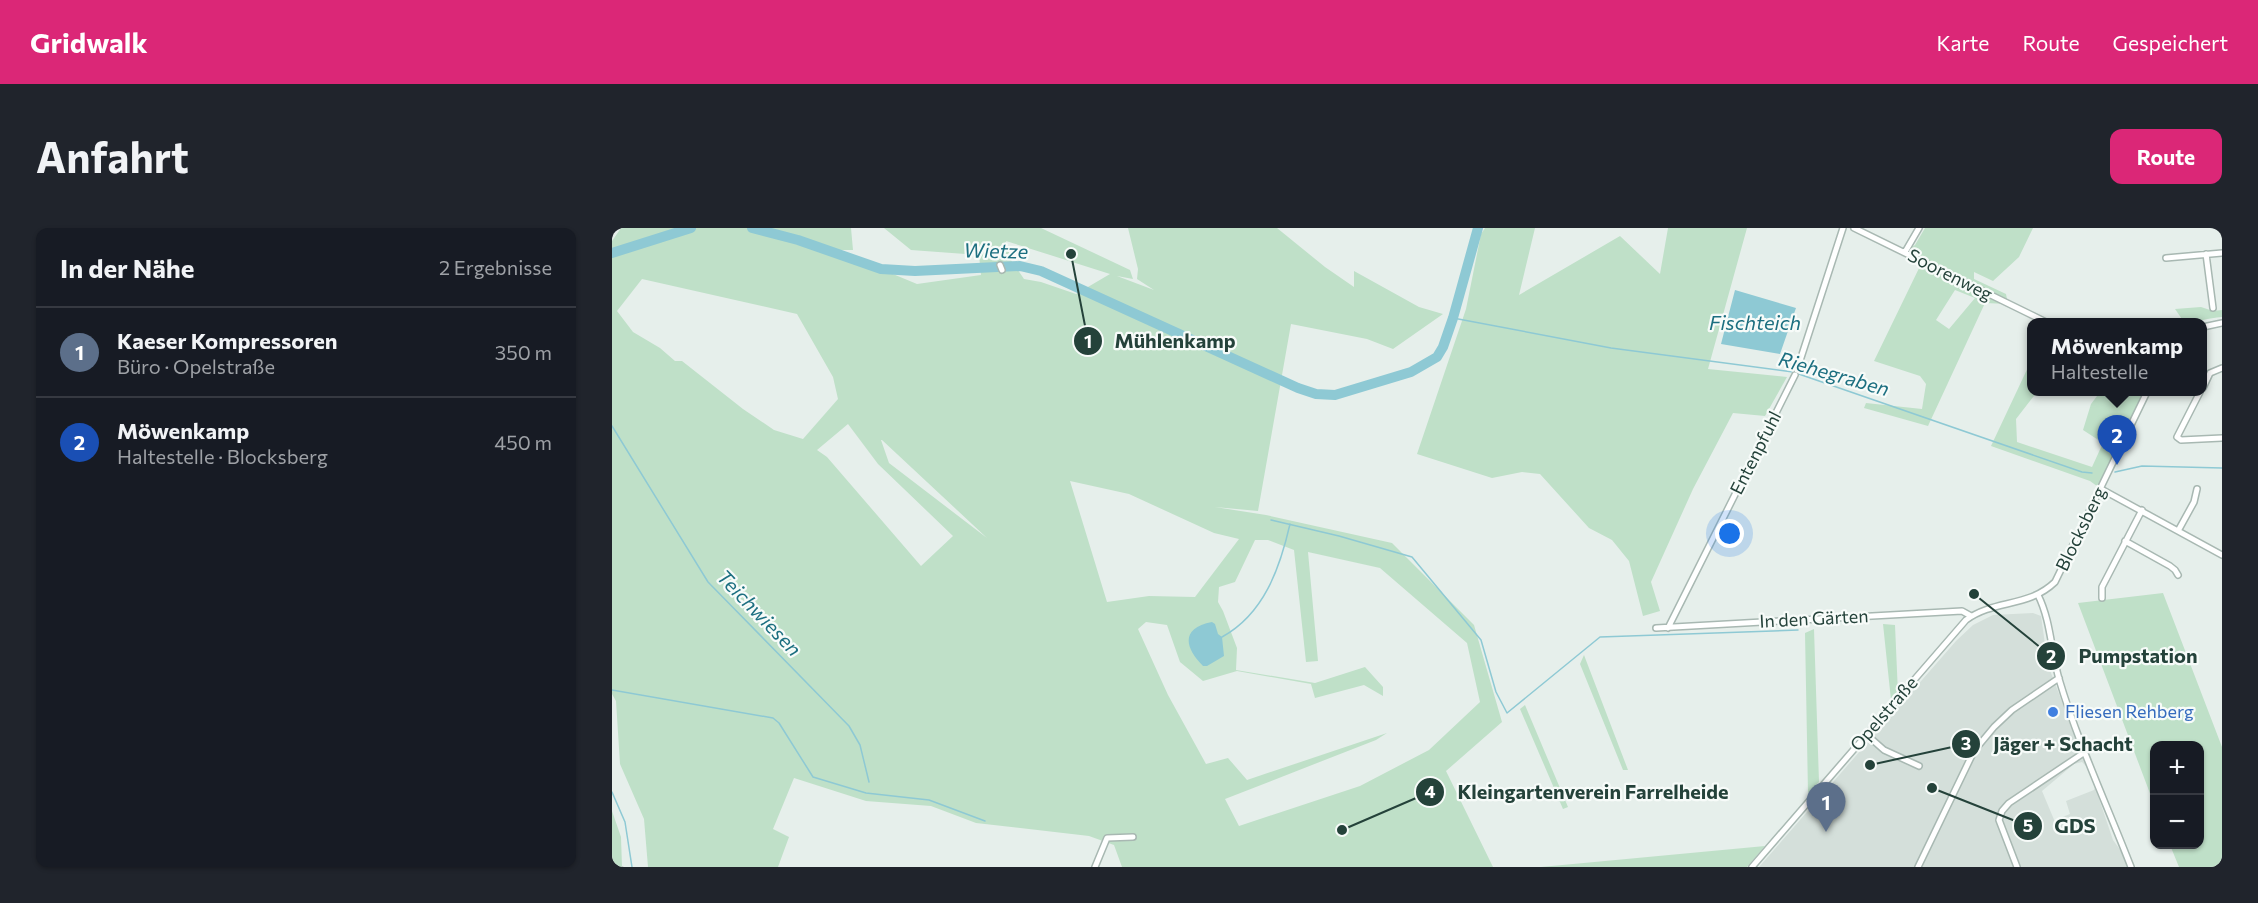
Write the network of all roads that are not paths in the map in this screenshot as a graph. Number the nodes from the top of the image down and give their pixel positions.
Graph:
1 (1843, 228) edge
2 (1854, 228) edge
3 (1919, 228) edge
4 (1905, 252) junction
5 (2222, 253) edge
6 (2206, 254) junction
7 (2166, 258) dead end
8 (2213, 308) dead end
9 (2038, 318) edge
10 (2222, 323) edge
11 (2207, 326) edge
12 (2222, 368) edge
13 (2207, 378) edge
14 (2145, 396) edge
15 (2198, 396) edge
16 (2222, 438) edge
17 (2101, 489) junction
18 (2198, 489) dead end
19 (2142, 510) junction
20 (2178, 531) junction
21 (2125, 542) junction
22 (2222, 555) edge
23 (2178, 575) dead end
24 (2038, 595) junction
25 (2102, 598) dead end
26 (1971, 616) junction
27 (1656, 628) dead end
28 (1668, 628) junction
29 (2059, 678) junction
30 (1867, 735) junction
31 (2085, 752) junction
32 (1919, 766) dead end
33 (1133, 837) dead end
34 (1755, 866) edge
35 (1095, 867) edge
36 (1918, 867) edge
37 (2017, 867) edge
38 (2132, 867) edge

1 - 28 street, Entenpfuhl
2 - 4 street, Soorenweg
3 - 4 street
4 - 9 street, Soorenweg
5 - 6 street
6 - 7 street
6 - 8 street
10 - 11 street
12 - 13 street
14 - 17 street, Blocksberg
15 - 16 street
17 - 19 street
17 - 24 street, Blocksberg
18 - 20 street
19 - 20 street
19 - 21 street
20 - 22 street
21 - 23 street
21 - 25 street
24 - 26 street, Opelstraße
24 - 29 street
26 - 28 street, In den Gärten
26 - 30 street, Opelstraße
27 - 28 street, In den Gärten
29 - 31 street
29 - 36 street
30 - 32 street
30 - 34 street, Opelstraße
31 - 37 street
31 - 38 street
33 - 35 street

